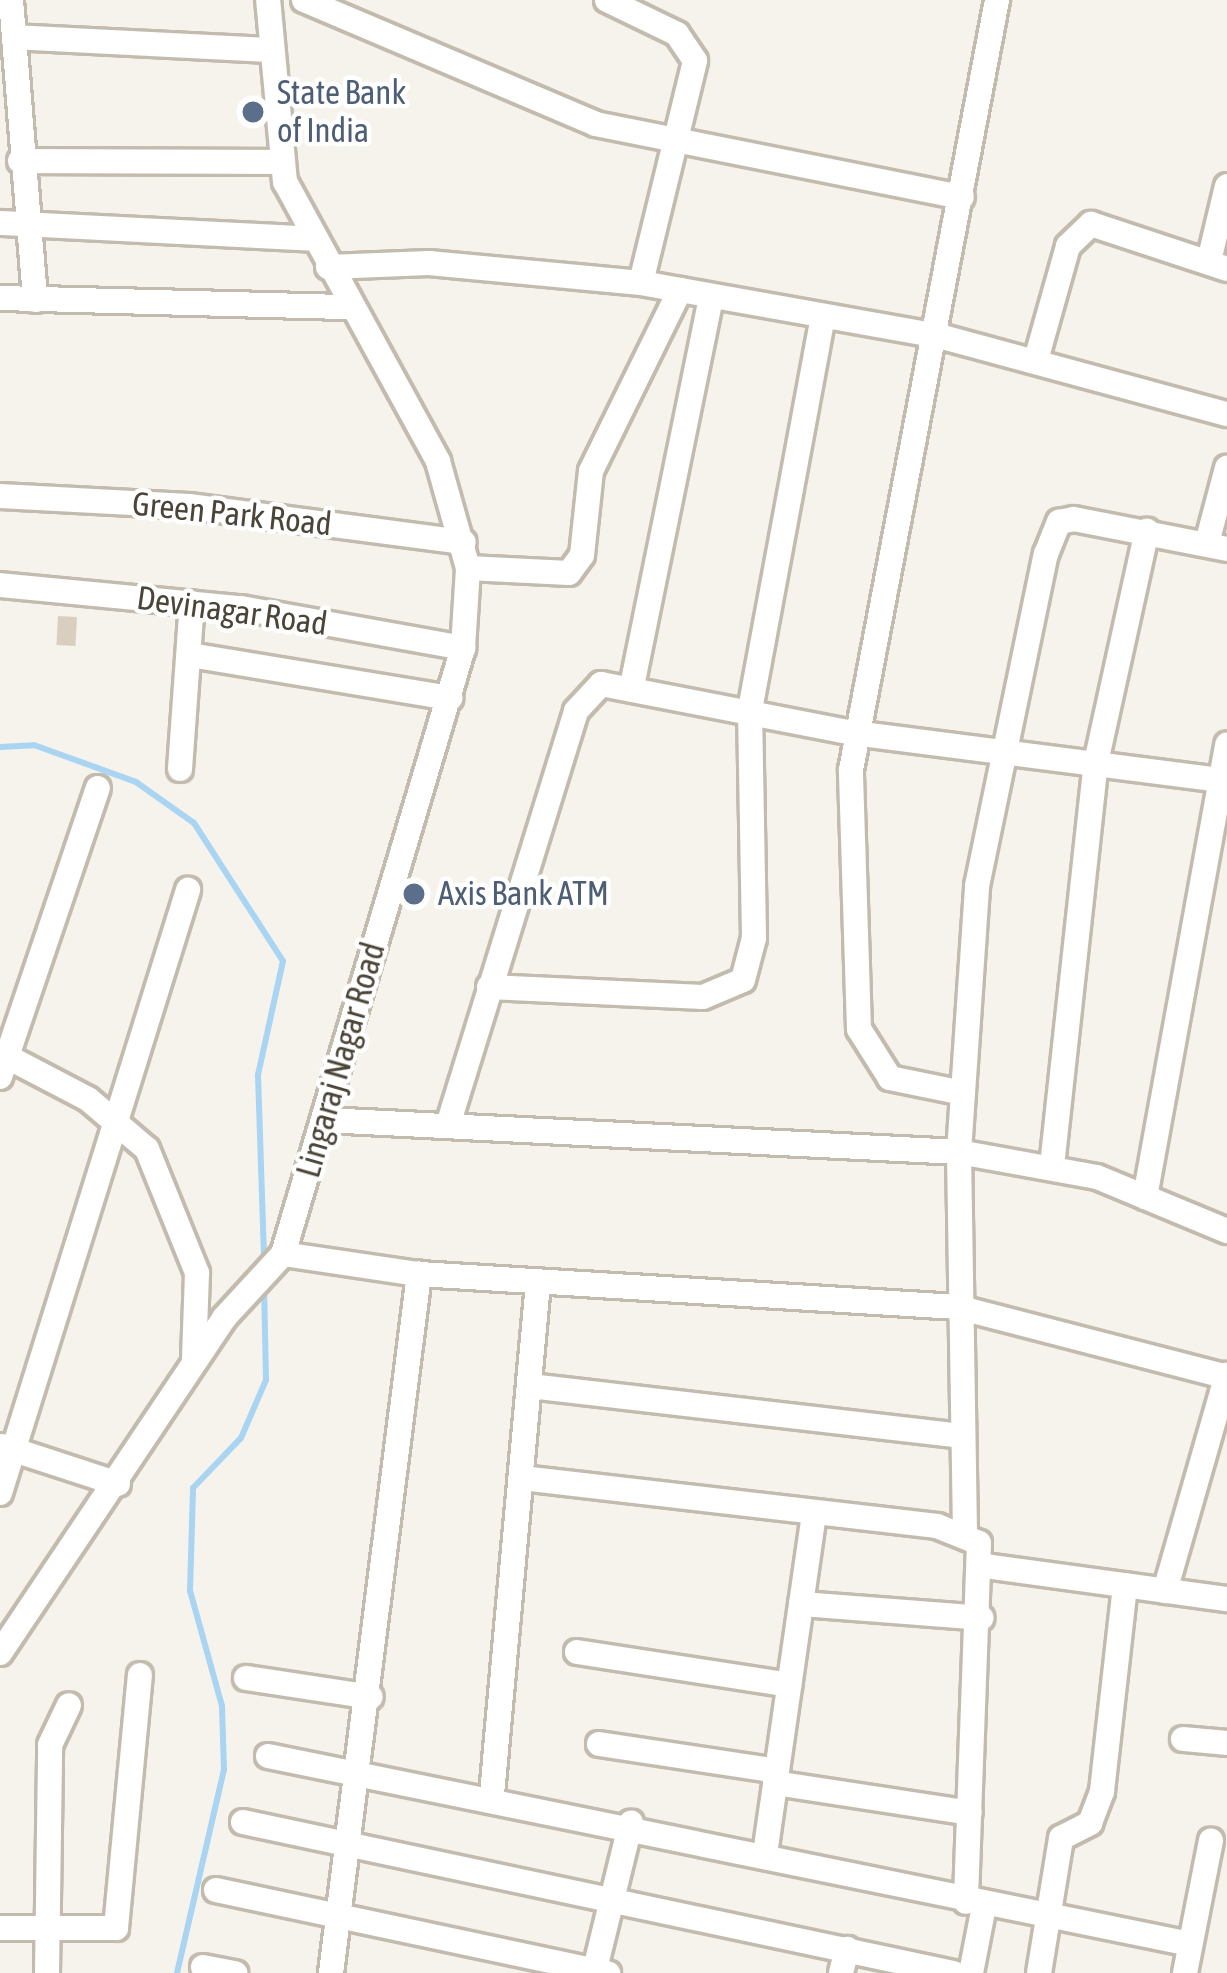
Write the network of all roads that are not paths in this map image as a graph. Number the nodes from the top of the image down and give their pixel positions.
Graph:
1 (11, 0) edge
2 (268, 0) edge
3 (304, 0) edge
4 (997, 0) edge
5 (616, 2) edge
6 (14, 37) junction
7 (267, 50) junction
8 (8, 104) edge
9 (674, 145) junction
10 (20, 161) junction
11 (280, 162) junction
12 (1227, 185) edge
13 (962, 196) junction
14 (12, 224) edge
15 (311, 239) junction
16 (1218, 265) edge
17 (328, 267) junction
18 (641, 283) junction
19 (680, 290) junction
20 (710, 296) junction
21 (0, 298) edge
22 (35, 300) junction
23 (347, 307) junction
24 (823, 318) junction
25 (939, 336) junction
26 (1036, 360) junction
27 (1227, 414) edge
28 (1227, 468) edge
29 (0, 496) edge
30 (1147, 531) junction
31 (1217, 546) edge
32 (466, 555) junction
33 (0, 585) edge
34 (192, 603) junction
35 (463, 648) junction
36 (190, 655) junction
37 (632, 686) junction
38 (450, 698) junction
39 (750, 710) junction
40 (854, 733) junction
41 (1227, 744) edge
42 (997, 754) junction
43 (1095, 767) junction
44 (180, 769) dead end
45 (1224, 781) edge
46 (98, 788) dead end
47 (188, 890) dead end
48 (489, 987) junction
49 (2, 1062) edge
50 (963, 1093) junction
51 (325, 1120) junction
52 (121, 1121) junction
53 (448, 1125) junction
54 (959, 1152) junction
55 (1052, 1166) junction
56 (1145, 1196) junction
57 (1227, 1231) edge
58 (277, 1260) junction
59 (419, 1274) junction
60 (538, 1283) junction
61 (957, 1307) junction
62 (193, 1367) junction
63 (1227, 1376) edge
64 (530, 1386) junction
65 (961, 1436) junction
66 (7, 1448) edge
67 (522, 1478) junction
68 (118, 1484) junction
69 (0, 1493) edge
70 (814, 1512) junction
71 (965, 1533) junction
72 (985, 1566) junction
73 (1125, 1585) junction
74 (1165, 1591) junction
75 (1227, 1599) edge
76 (801, 1604) junction
77 (981, 1618) junction
78 (577, 1652) dead end
79 (0, 1653) edge
80 (140, 1675) dead end
81 (246, 1678) dead end
82 (789, 1685) junction
83 (371, 1697) junction
84 (69, 1706) dead end
85 (1184, 1739) dead end
86 (1227, 1743) edge
87 (599, 1744) dead end
88 (268, 1756) dead end
89 (362, 1767) junction
90 (776, 1777) junction
91 (492, 1794) junction
92 (970, 1813) junction
93 (243, 1822) dead end
94 (631, 1822) junction
95 (1211, 1841) dead end
96 (353, 1846) junction
97 (765, 1854) junction
98 (216, 1890) dead end
99 (612, 1898) junction
100 (975, 1904) junction
101 (341, 1915) junction
102 (1049, 1922) junction
103 (0, 1928) edge
104 (46, 1932) junction
105 (1190, 1944) junction
106 (844, 1961) edge
107 (203, 1967) dead end
108 (599, 1972) edge
109 (47, 1973) edge
110 (235, 1973) edge
111 (331, 1973) edge
112 (953, 1973) edge
113 (971, 1973) edge
114 (1039, 1973) edge
115 (1185, 1973) edge

1 - 6 street
2 - 7 street, Lingaraj Nagar Road
3 - 9 street
4 - 13 street
5 - 9 street
6 - 7 street
6 - 8 street
7 - 11 street, Lingaraj Nagar Road
8 - 10 street
9 - 13 street
9 - 18 street
10 - 11 street
10 - 14 street
11 - 15 street, Lingaraj Nagar Road
12 - 16 street
13 - 25 street
14 - 15 street
14 - 22 street
15 - 17 street, Lingaraj Nagar Road
16 - 26 street
17 - 18 street
17 - 23 street, Lingaraj Nagar Road
18 - 19 street
19 - 20 street
19 - 32 street, Green Park Road
20 - 24 street
20 - 37 street
21 - 22 street
22 - 23 street
23 - 32 street, Lingaraj Nagar Road
24 - 25 street
24 - 39 street
25 - 26 street
25 - 40 street
26 - 27 street
28 - 31 street
29 - 32 street, Green Park Road
30 - 31 street
30 - 42 street
30 - 43 street
32 - 35 street, Lingaraj Nagar Road
33 - 34 street, Devinagar Road
34 - 35 street, Devinagar Road
34 - 36 street
35 - 38 street, Lingaraj Nagar Road
36 - 38 street
36 - 44 street
37 - 39 street
37 - 48 street
38 - 51 street, Lingaraj Nagar Road
39 - 40 street
39 - 48 street
40 - 42 street
40 - 50 street
41 - 45 street
42 - 43 street
42 - 50 street
43 - 45 street
43 - 55 street
45 - 56 street
46 - 49 street
47 - 52 street
48 - 53 street
49 - 52 street
50 - 54 street
51 - 53 street
51 - 58 street, Lingaraj Nagar Road
52 - 62 street
52 - 66 street
53 - 54 street
54 - 55 street
54 - 61 street
55 - 56 street
56 - 57 street
58 - 59 street
58 - 62 street, Lingaraj Nagar Road
59 - 60 street
59 - 83 street
60 - 61 street
60 - 64 street
61 - 63 street
61 - 65 street
62 - 68 street, Lingaraj Nagar Road
63 - 74 street
64 - 65 street
64 - 67 street
65 - 71 street
66 - 68 street
66 - 69 street
67 - 70 street
67 - 91 street
68 - 79 street, Lingaraj Nagar Road
70 - 71 street
70 - 76 street
71 - 72 street
72 - 73 street
72 - 77 street
73 - 74 street
73 - 102 street
74 - 75 street
76 - 77 street
76 - 82 street
77 - 92 street
78 - 82 street
80 - 104 street
81 - 83 street
82 - 90 street
83 - 89 street
84 - 104 street
85 - 86 street
87 - 90 street
88 - 89 street
89 - 91 street
89 - 96 street
90 - 92 street
90 - 97 street
91 - 94 street
92 - 100 street
93 - 96 street
94 - 97 street
94 - 99 street
95 - 105 street
96 - 99 street
96 - 101 street
97 - 100 street
98 - 101 street
99 - 106 street
99 - 108 street
100 - 102 street
100 - 113 street
101 - 108 street
101 - 111 street
102 - 105 street
102 - 114 street
103 - 104 street
104 - 109 street
105 - 115 street
106 - 112 street
107 - 110 street

